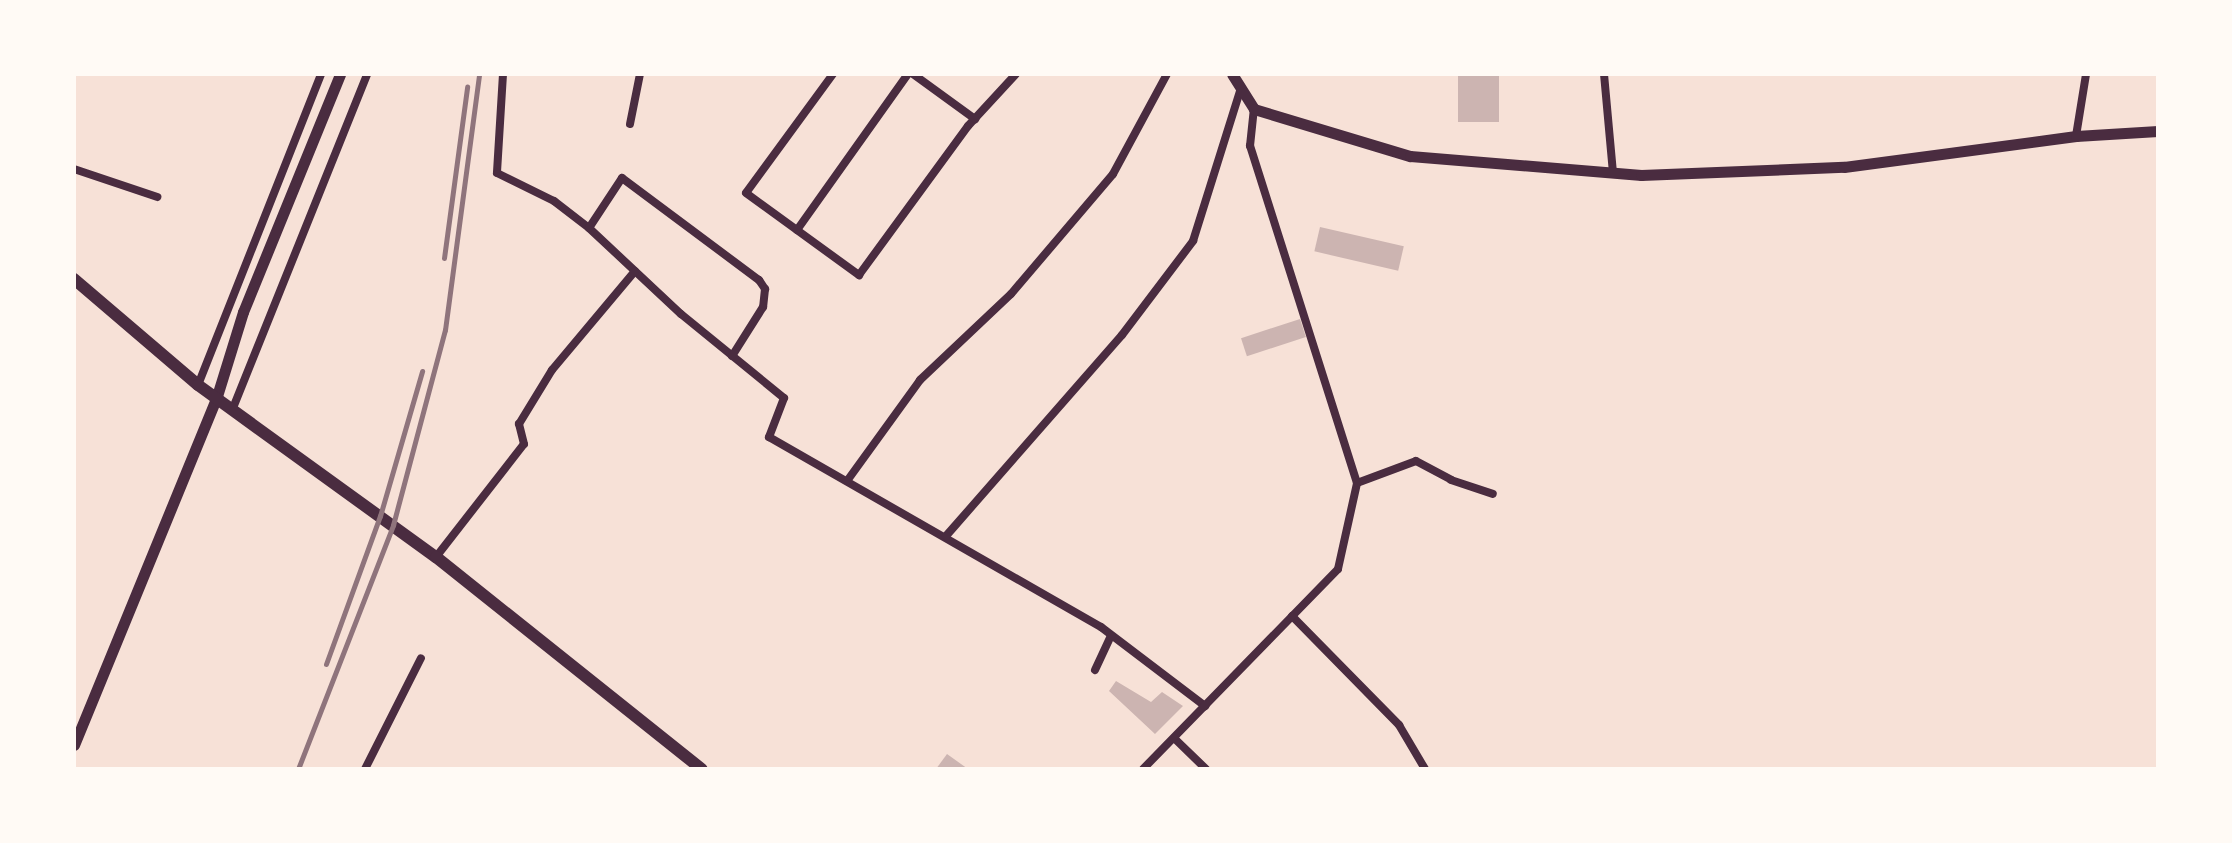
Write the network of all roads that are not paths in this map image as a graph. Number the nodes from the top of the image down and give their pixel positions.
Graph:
1 (321, 74) edge
2 (340, 74) edge
3 (367, 74) edge
4 (503, 74) edge
5 (640, 74) edge
6 (833, 74) edge
7 (911, 74) edge
8 (1016, 74) edge
9 (1167, 74) edge
10 (1232, 74) edge
11 (1604, 74) edge
12 (2086, 74) edge
13 (1241, 88) junction
14 (1254, 109) junction
15 (975, 119) junction
16 (630, 124) dead end
17 (2158, 131) edge
18 (2076, 136) junction
19 (74, 169) edge
20 (1613, 172) junction
21 (157, 197) dead end
22 (589, 228) junction
23 (797, 230) junction
24 (635, 271) junction
25 (74, 279) edge
26 (732, 356) junction
27 (198, 385) junction
28 (217, 396) junction
29 (233, 408) junction
30 (847, 481) junction
31 (1357, 483) junction
32 (1493, 494) dead end
33 (946, 536) junction
34 (436, 557) junction
35 (1292, 616) junction
36 (1111, 635) junction
37 (421, 658) dead end
38 (1095, 670) dead end
39 (1205, 706) junction
40 (1174, 738) junction
41 (74, 745) edge
42 (365, 769) edge
43 (702, 769) edge
44 (1143, 769) edge
45 (1206, 769) edge
46 (1425, 769) edge

1 - 27 street
2 - 28 street
3 - 29 street
4 - 22 street
5 - 16 street
6 - 23 street
7 - 15 street
7 - 23 street
8 - 15 street
9 - 30 street
10 - 13 street
11 - 20 street
12 - 18 street
13 - 14 street
13 - 33 street
14 - 20 street
14 - 31 street
15 - 23 street
17 - 18 street
18 - 20 street
19 - 21 street
22 - 24 street
22 - 26 street
24 - 26 street
24 - 34 street
25 - 27 main road
26 - 30 street
27 - 28 main road
28 - 29 main road
28 - 41 street
29 - 34 main road
30 - 33 street
31 - 32 street
31 - 35 street
33 - 36 street
34 - 43 main road
35 - 39 street
35 - 46 street
36 - 38 street
36 - 39 street
37 - 42 street
39 - 40 street
40 - 44 street
40 - 45 street

